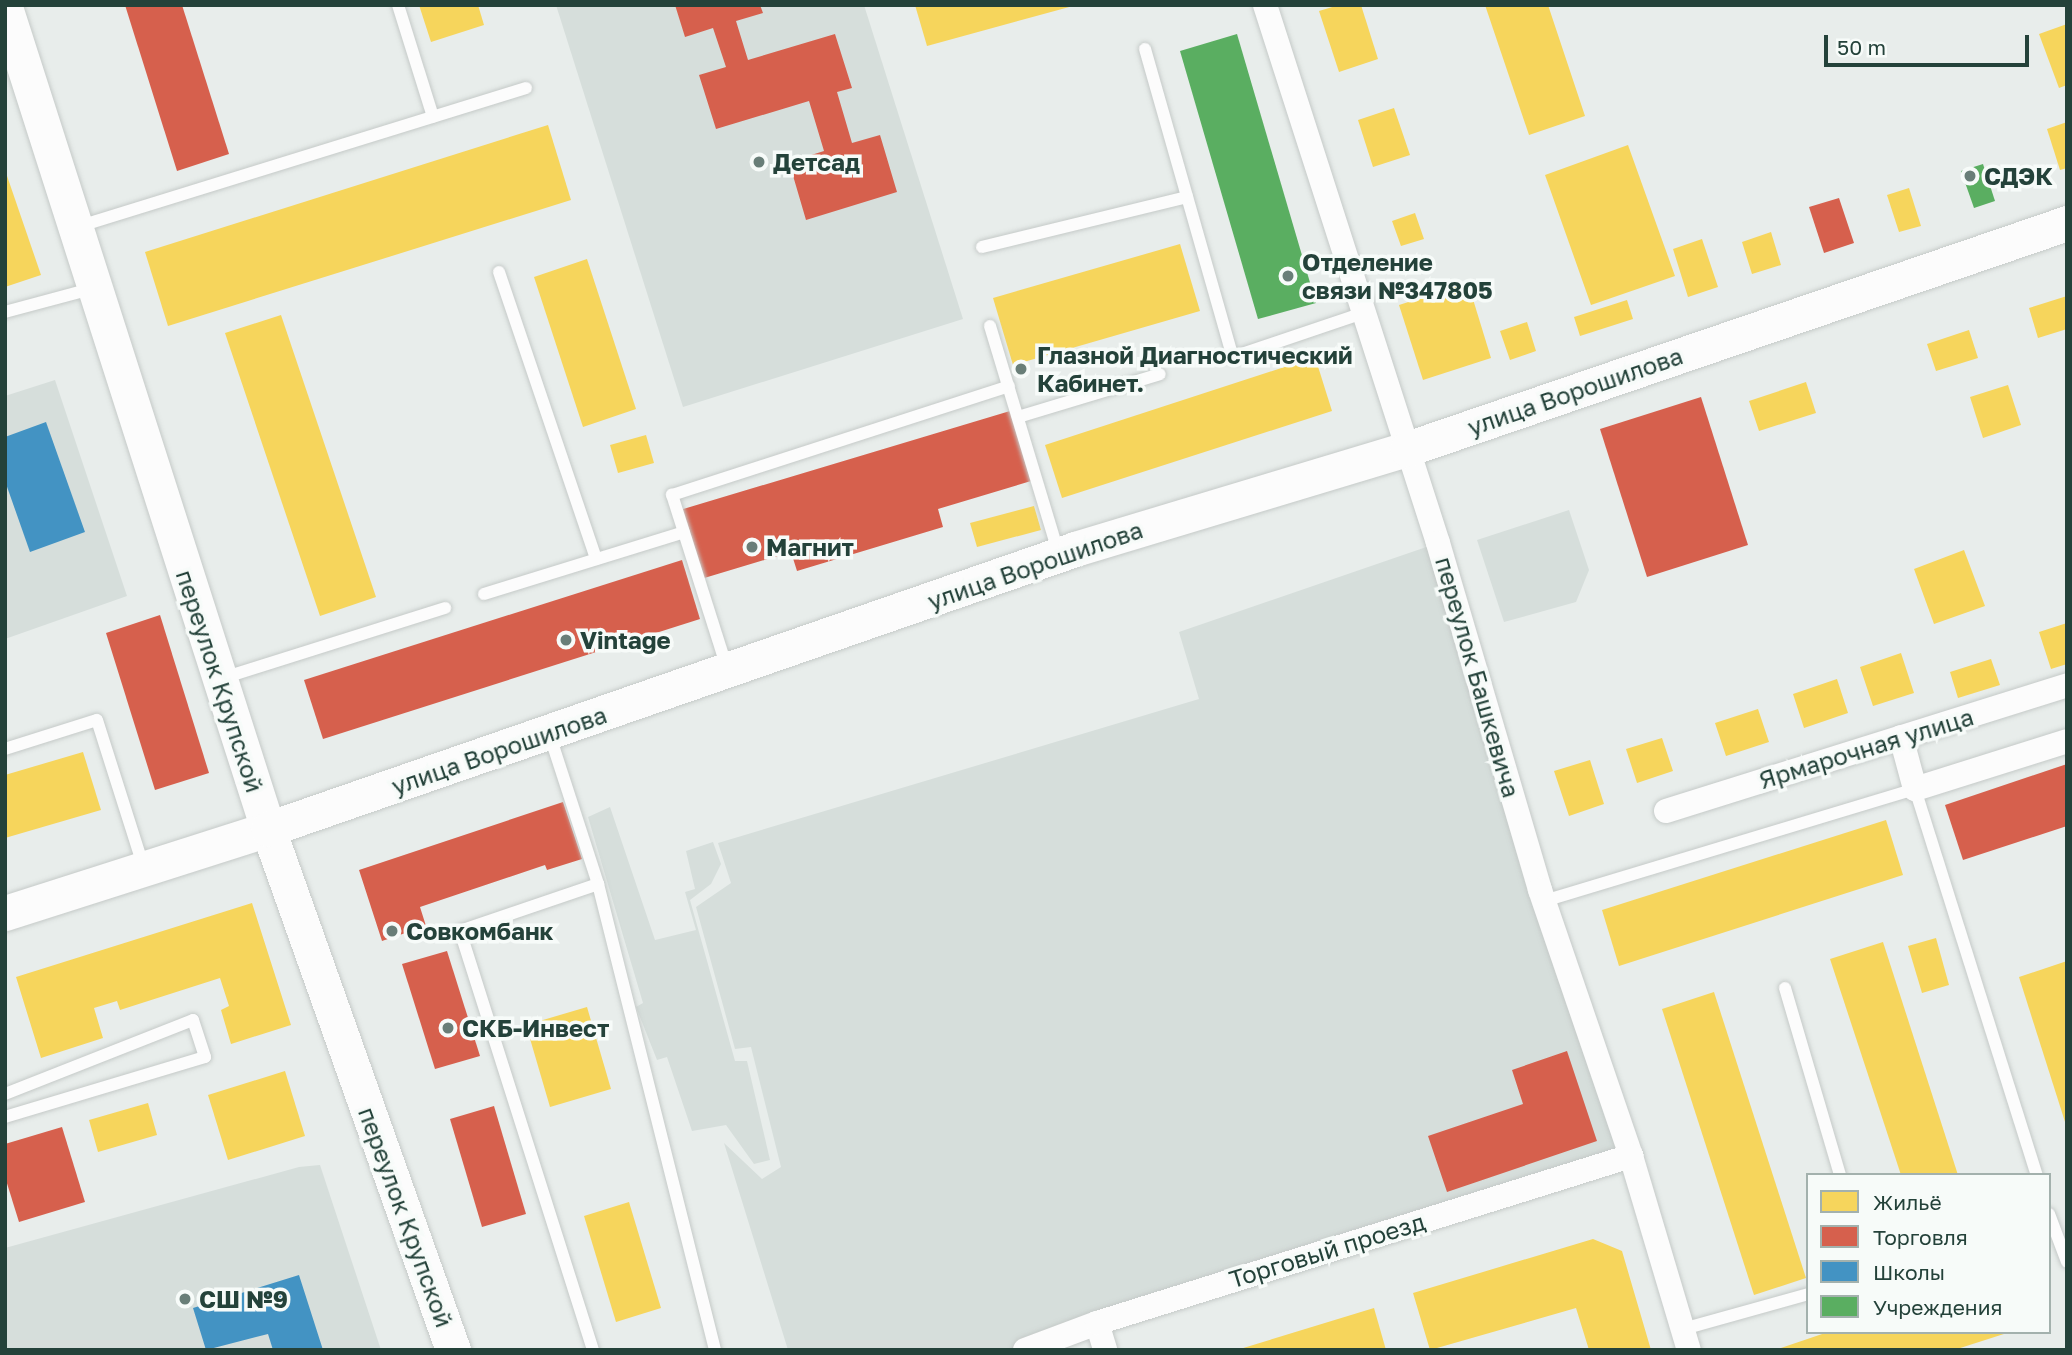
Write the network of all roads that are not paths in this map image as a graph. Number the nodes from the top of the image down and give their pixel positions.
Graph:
1 (398, 5) edge
2 (1265, 5) edge
3 (5, 7) edge
4 (1145, 49) dead end
5 (526, 88) dead end
6 (433, 117) junction
7 (1187, 197) junction
8 (2067, 223) edge
9 (73, 228) junction
10 (982, 247) dead end
11 (499, 272) dead end
12 (92, 289) junction
13 (5, 313) edge
14 (1363, 313) junction
15 (990, 326) dead end
16 (1160, 374) dead end
17 (1009, 386) junction
18 (1018, 417) junction
19 (1407, 449) junction
20 (684, 532) junction
21 (1059, 554) junction
22 (596, 559) junction
23 (484, 594) dead end
24 (446, 608) dead end
25 (728, 671) junction
26 (220, 680) junction
27 (2067, 685) edge
28 (548, 733) junction
29 (1901, 737) junction
30 (2067, 741) edge
31 (5, 748) edge
32 (1915, 789) junction
33 (1666, 811) dead end
34 (268, 829) junction
35 (145, 869) junction
36 (598, 884) junction
37 (1544, 901) junction
38 (5, 913) edge
39 (1785, 988) dead end
40 (5, 1094) edge
41 (5, 1117) edge
42 (1631, 1156) junction
43 (1839, 1173) edge
44 (2036, 1173) edge
45 (2051, 1224) edge
46 (2067, 1262) edge
47 (1806, 1295) edge
48 (1097, 1323) junction
49 (1686, 1340) edge
50 (453, 1350) edge
51 (593, 1350) edge
52 (715, 1350) edge
53 (1026, 1350) edge
54 (1105, 1350) edge

1 - 6 lane
2 - 14 street, переулок Башкевича
3 - 9 street, переулок Крупской
4 - 7 lane
5 - 6 lane
6 - 9 lane
7 - 10 lane
7 - 14 lane
8 - 19 street, улица Ворошилова
9 - 12 street, переулок Крупской
11 - 22 lane
12 - 13 lane
12 - 26 street, переулок Крупской
14 - 19 street, переулок Башкевича
15 - 17 lane
16 - 18 lane
17 - 18 lane
17 - 20 lane
18 - 21 lane
19 - 21 street, улица Ворошилова
19 - 37 street, переулок Башкевича
20 - 22 lane
20 - 25 lane
21 - 25 street, улица Ворошилова
22 - 23 lane
24 - 26 lane
25 - 28 street, улица Ворошилова
26 - 34 street, переулок Крупской
27 - 29 street, Ярмарочная улица
28 - 34 street, улица Ворошилова
28 - 36 lane
29 - 32 street
29 - 33 street, Ярмарочная улица
30 - 32 street
31 - 35 lane
32 - 37 lane
32 - 44 lane
34 - 35 street, улица Ворошилова
34 - 50 street, переулок Крупской
35 - 38 street, улица Ворошилова
36 - 51 lane
36 - 52 lane
37 - 42 street, переулок Башкевича
39 - 43 lane
40 - 41 lane
42 - 48 street, Торговый проезд
42 - 49 street, переулок Башкевича
45 - 46 lane
47 - 49 lane
48 - 53 street, Торговый проезд
48 - 54 street

